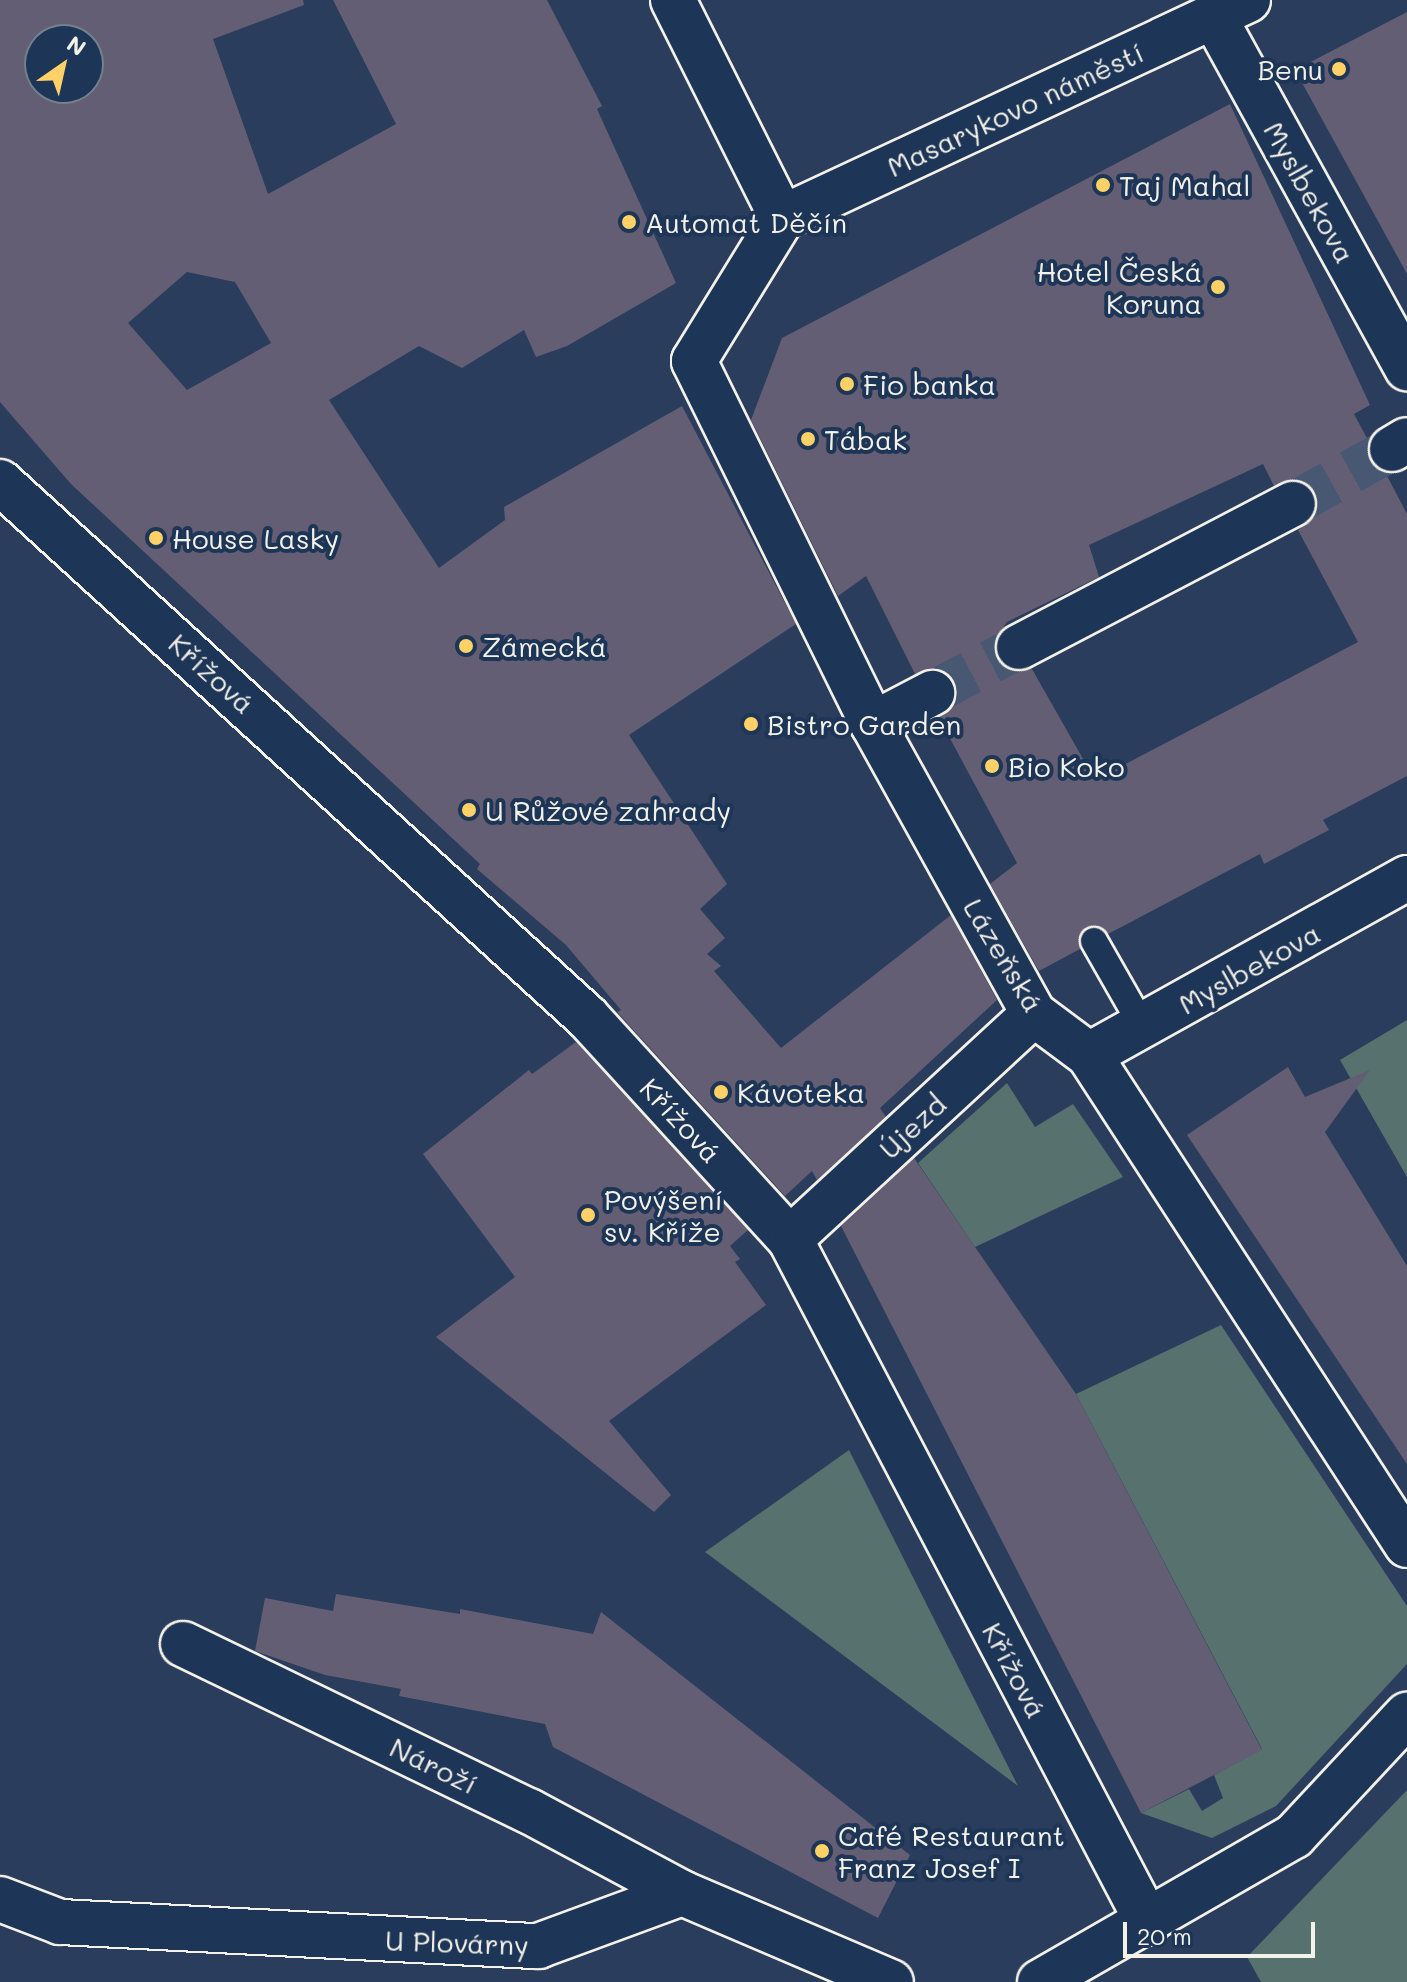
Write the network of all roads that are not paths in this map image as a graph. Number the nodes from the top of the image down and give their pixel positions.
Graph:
1 (673, 0) edge
2 (1231, 8) edge
3 (782, 218) junction
4 (1407, 368) edge
5 (0, 482) edge
6 (1293, 504) tunnel mouth
7 (1019, 647) tunnel mouth
8 (932, 693) tunnel mouth
9 (873, 724) junction
10 (1407, 878) edge
11 (1094, 941) dead end
12 (1034, 1014) junction
13 (1143, 1027) junction
14 (1089, 1055) junction
15 (790, 1239) junction
16 (1407, 1545) edge
17 (183, 1644) dead end
18 (1407, 1715) edge
19 (682, 1893) junction
20 (0, 1899) edge
21 (1148, 1923) junction
22 (891, 1982) edge
23 (1040, 1982) edge

1 - 3 street
2 - 3 street, Masarykovo náměstí
2 - 4 street, Myslbekova
3 - 9 street, Lázeňská
5 - 15 street, Křížová
6 - 7 street
8 - 9 street
9 - 12 street, Lázeňská
10 - 13 street, Myslbekova
11 - 13 lane
12 - 14 street, Lázeňská
12 - 15 street, Újezd
13 - 14 street, Myslbekova
14 - 16 street, Lázeňská
15 - 21 street, Křížová
17 - 19 street, Nároží
18 - 21 street
19 - 20 street, U Plovárny
19 - 22 street
21 - 23 street

